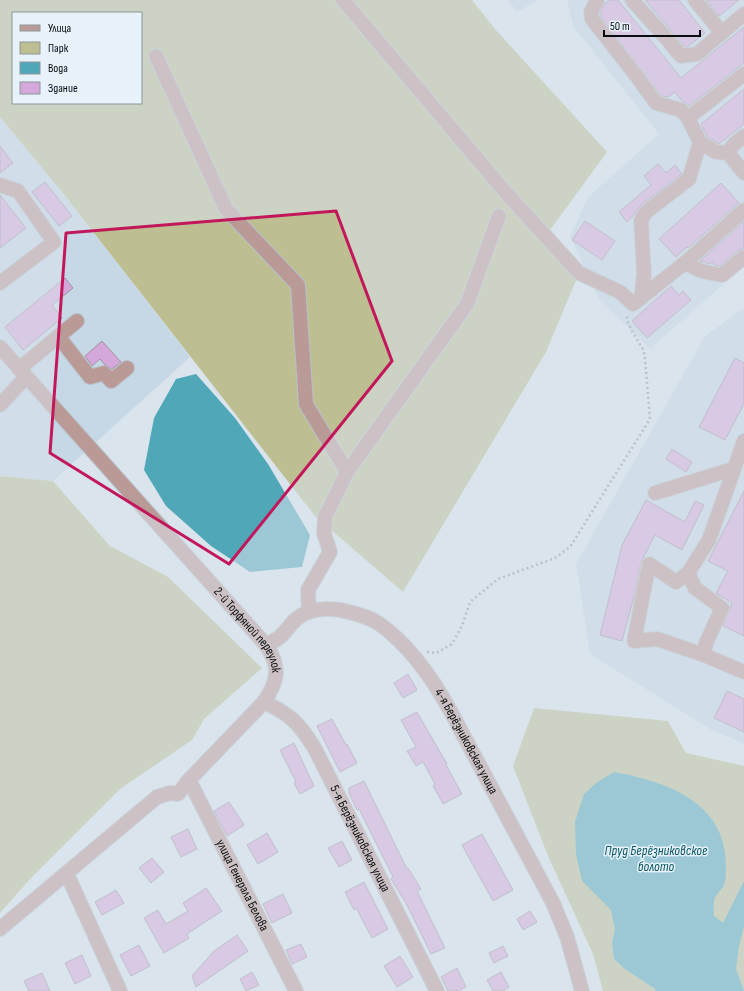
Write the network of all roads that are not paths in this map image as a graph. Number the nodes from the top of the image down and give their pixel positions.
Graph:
1 (343, 0) edge
2 (597, 0) edge
3 (632, 0) edge
4 (695, 0) edge
5 (744, 14) edge
6 (722, 33) junction
7 (156, 56) dead end
8 (744, 74) edge
9 (688, 118) junction
10 (744, 136) edge
11 (700, 142) junction
12 (728, 153) junction
13 (744, 173) edge
14 (0, 185) edge
15 (743, 209) edge
16 (499, 216) dead end
17 (744, 257) edge
18 (686, 262) junction
19 (0, 283) edge
20 (637, 301) junction
21 (77, 321) dead end
22 (58, 336) junction
23 (4, 351) edge
24 (127, 368) dead end
25 (22, 373) junction
26 (0, 405) edge
27 (744, 441) edge
28 (733, 469) junction
29 (347, 472) junction
30 (655, 493) dead end
31 (688, 573) junction
32 (309, 612) junction
33 (266, 645) junction
34 (704, 654) junction
35 (744, 672) edge
36 (264, 702) junction
37 (189, 780) junction
38 (66, 874) junction
39 (0, 929) edge
40 (120, 991) edge
41 (296, 991) edge
42 (437, 991) edge
43 (582, 991) edge

1 - 20 street
2 - 9 street
3 - 6 street
4 - 6 street
5 - 6 street
7 - 29 street
8 - 9 street
9 - 11 street
10 - 12 street
11 - 12 street
11 - 20 street
12 - 13 street
14 - 19 street
15 - 18 street
16 - 29 street
17 - 18 street
18 - 20 street
21 - 22 street
22 - 24 street
22 - 25 street
23 - 25 street, 2-й Торфяной переулок
25 - 26 street
25 - 33 street, 2-й Торфяной переулок
27 - 28 street
28 - 30 street
28 - 31 street
29 - 32 street
31 - 34 street
31 - 34 street
32 - 33 street, 4-я Берёзниковская улица
32 - 43 street, 4-я Берёзниковская улица
33 - 36 street, 2-й Торфяной переулок
34 - 35 street
36 - 37 street, 2-й Торфяной переулок
36 - 42 street, 5-я Берёзниковская улица
37 - 38 street, 2-й Торфяной переулок
37 - 41 street, улица Генерала Белова
38 - 39 street, 2-й Торфяной переулок
38 - 40 street

